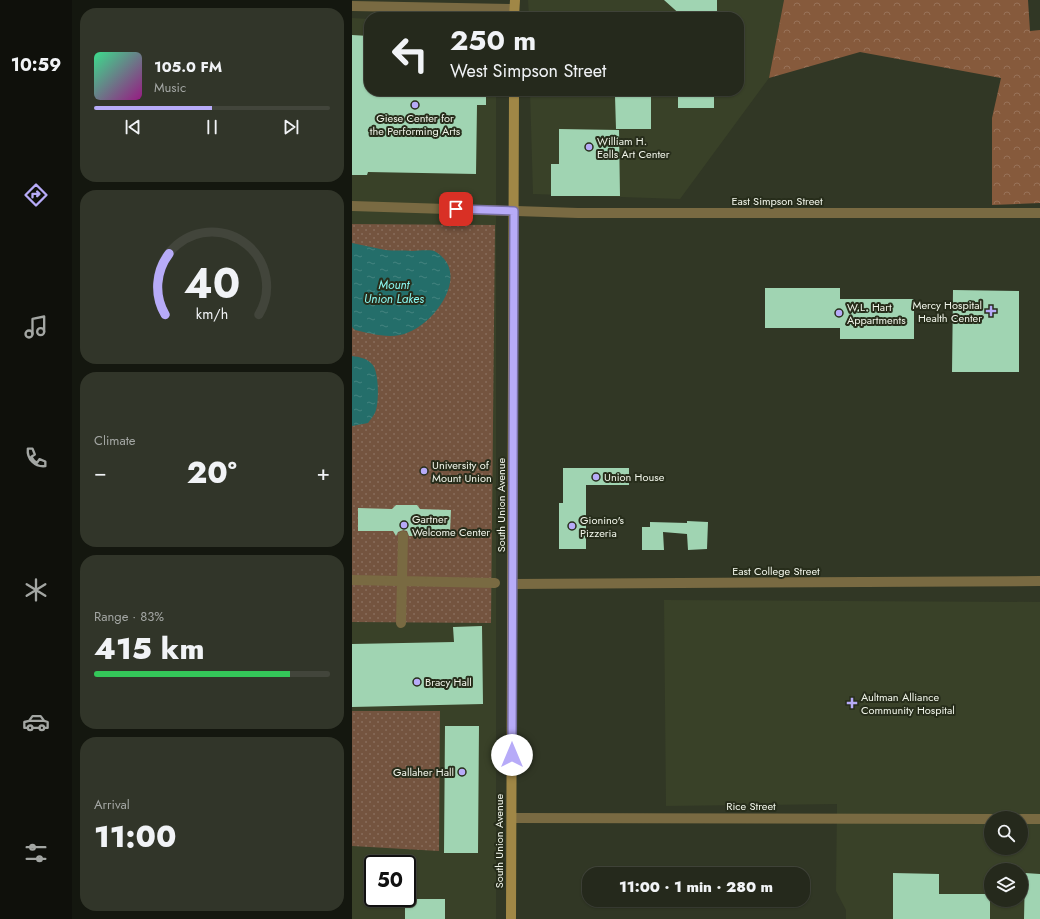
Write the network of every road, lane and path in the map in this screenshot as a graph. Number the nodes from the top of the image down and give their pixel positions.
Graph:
1 (352, 6) edge
2 (514, 9) edge
3 (514, 96) edge
4 (352, 206) edge
5 (514, 211) junction
6 (1040, 213) edge
7 (402, 536) dead end
8 (352, 580) edge
9 (402, 581) junction
10 (1040, 581) edge
11 (495, 583) dead end
12 (513, 584) junction
13 (401, 623) dead end
14 (512, 818) junction
15 (984, 819) edge
16 (1028, 819) edge
17 (1040, 819) edge
18 (511, 919) edge

1 - 2 street
3 - 5 main road, South Union Avenue
4 - 5 street, East Simpson Street
5 - 6 street, East Simpson Street
5 - 12 main road, South Union Avenue
7 - 9 street
8 - 9 street
9 - 11 street
9 - 13 street
10 - 12 street, East College Street
12 - 14 main road, South Union Avenue
14 - 15 street, Rice Street
14 - 18 main road, South Union Avenue
16 - 17 street

